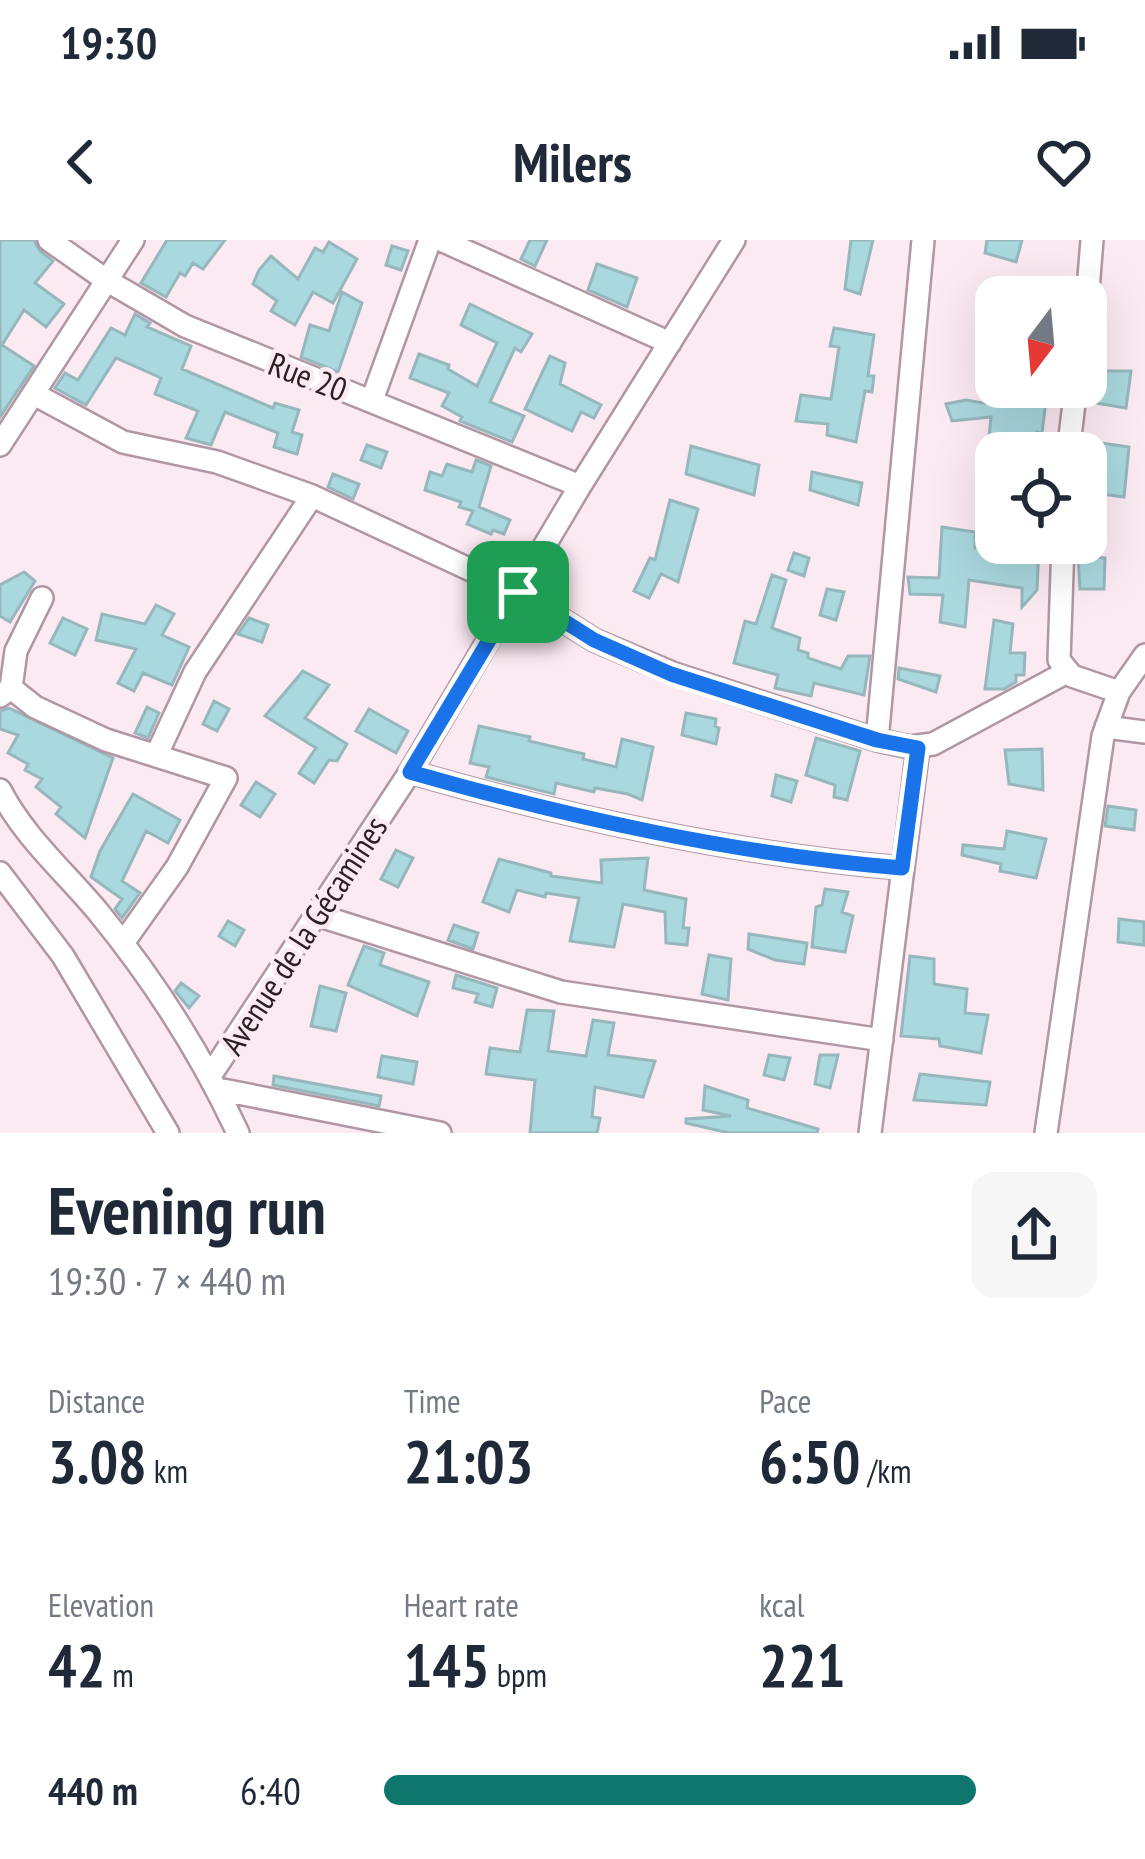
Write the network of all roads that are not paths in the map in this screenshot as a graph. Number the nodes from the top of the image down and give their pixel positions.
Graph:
1 (49, 240) edge
2 (133, 240) edge
3 (430, 240) edge
4 (441, 240) edge
5 (734, 240) edge
6 (922, 240) edge
7 (1092, 240) edge
8 (1089, 276) edge
9 (106, 280) junction
10 (670, 343) junction
11 (34, 394) junction
12 (371, 400) junction
13 (0, 445) edge
14 (580, 487) junction
15 (312, 496) junction
16 (1062, 564) edge
17 (518, 592) junction
18 (42, 598) dead end
19 (1145, 655) edge
20 (1067, 672) junction
21 (6, 692) edge
22 (1119, 692) junction
23 (1106, 727) junction
24 (1145, 732) edge
25 (877, 740) junction
26 (918, 748) junction
27 (156, 756) junction
28 (410, 772) junction
29 (0, 790) edge
30 (902, 868) junction
31 (0, 873) edge
32 (317, 915) junction
33 (123, 944) junction
34 (882, 1040) junction
35 (214, 1083) junction
36 (168, 1133) edge
37 (238, 1133) edge
38 (440, 1133) edge
39 (870, 1133) edge
40 (1046, 1133) edge

1 - 9 street, Rue 20
2 - 9 street
3 - 12 street
4 - 10 street
5 - 10 street, Avenue de la Gécamines
6 - 25 street
7 - 8 street
9 - 11 street
9 - 12 street, Rue 20
10 - 14 street, Avenue de la Gécamines
11 - 13 street
11 - 15 street
12 - 14 street, Rue 20
14 - 17 street, Avenue de la Gécamines
15 - 17 street
15 - 27 street
16 - 20 street
17 - 25 street
17 - 28 street, Avenue de la Gécamines
18 - 21 street
19 - 22 street
20 - 22 street
20 - 26 street
21 - 27 street
22 - 23 street
23 - 24 street
23 - 40 street
25 - 26 street
26 - 30 street
27 - 33 street
28 - 30 street
28 - 32 street, Avenue de la Gécamines
29 - 33 street
30 - 34 street
31 - 36 street
32 - 34 street
32 - 35 street, Avenue de la Gécamines
33 - 35 street
34 - 39 street
35 - 37 street
35 - 38 street

